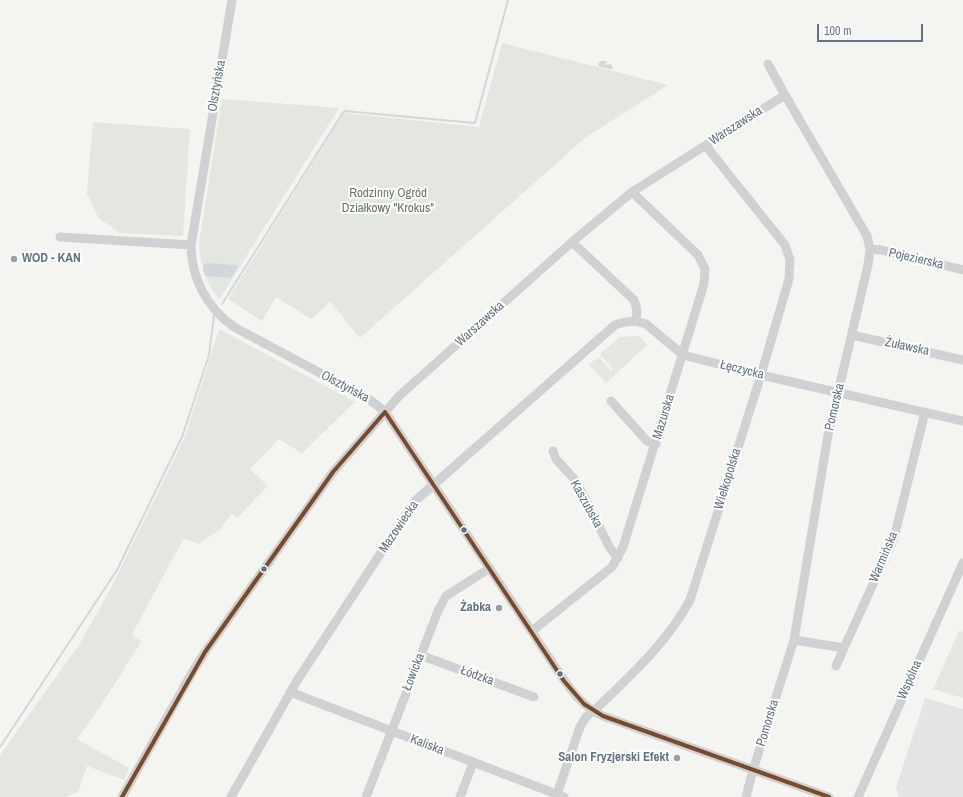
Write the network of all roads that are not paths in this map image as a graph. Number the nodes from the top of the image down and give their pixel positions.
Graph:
1 (232, 0) edge
2 (768, 64) dead end
3 (784, 95) junction
4 (706, 146) junction
5 (632, 192) junction
6 (60, 237) dead end
7 (572, 242) junction
8 (191, 245) junction
9 (870, 249) junction
10 (963, 270) edge
11 (636, 321) junction
12 (852, 335) junction
13 (683, 355) junction
14 (963, 360) edge
15 (761, 375) junction
16 (838, 392) junction
17 (610, 401) dead end
18 (385, 412) junction
19 (925, 412) junction
20 (963, 421) edge
21 (656, 444) junction
22 (553, 451) dead end
23 (434, 485) junction
24 (618, 558) junction
25 (963, 563) edge
26 (490, 568) junction
27 (532, 631) junction
28 (794, 640) junction
29 (844, 648) junction
30 (420, 655) junction
31 (836, 666) dead end
32 (290, 692) junction
33 (534, 698) dead end
34 (593, 711) junction
35 (390, 731) junction
36 (474, 763) junction
37 (753, 770) junction
38 (559, 796) edge
39 (122, 797) edge
40 (231, 797) edge
41 (366, 797) edge
42 (460, 797) edge
43 (746, 797) edge
44 (829, 797) edge
45 (858, 797) edge

1 - 8 street, Olsztyńska
2 - 3 street, Pomorska
3 - 4 street, Warszawska
3 - 9 street, Pomorska
4 - 5 street, Warszawska
4 - 15 street, Wielkopolska
5 - 7 street, Warszawska
5 - 13 street, Mazurska
6 - 8 street
7 - 11 street
7 - 18 street, Warszawska
8 - 18 street, Olsztyńska
9 - 10 street, Pojezierska
9 - 12 street, Pomorska
11 - 13 street, Łęczycka
11 - 23 street, Mazowiecka
12 - 14 street, Żuławska
12 - 16 street, Pomorska
13 - 15 street, Łęczycka
13 - 21 street, Mazurska
15 - 16 street, Łęczycka
15 - 34 street, Wielkopolska
16 - 19 street, Łęczycka
16 - 28 street, Pomorska
17 - 21 street
18 - 23 street, Olsztyńska
18 - 39 street, Warszawska
19 - 20 street, Łęczycka
19 - 29 street, Warmińska
21 - 24 street, Mazurska
22 - 24 street, Kaszubska
23 - 26 street, Olsztyńska
23 - 32 street, Mazowiecka
24 - 27 street, Mazurska
25 - 45 street, Wspólna
26 - 27 street, Olsztyńska
26 - 30 street, Łowicka
27 - 34 street, Olsztyńska
28 - 29 street
28 - 37 street, Pomorska
29 - 31 street, Warmińska
30 - 33 street, Łódzka
30 - 35 street, Łowicka
32 - 35 street, Kaliska
32 - 40 street, Mazowiecka
34 - 37 street, Olsztyńska
34 - 38 street, Wielkopolska
35 - 36 street, Kaliska
35 - 41 street, Łowicka
36 - 38 street, Kaliska
36 - 42 street
37 - 43 street, Pomorska
37 - 44 street, Olsztyńska

